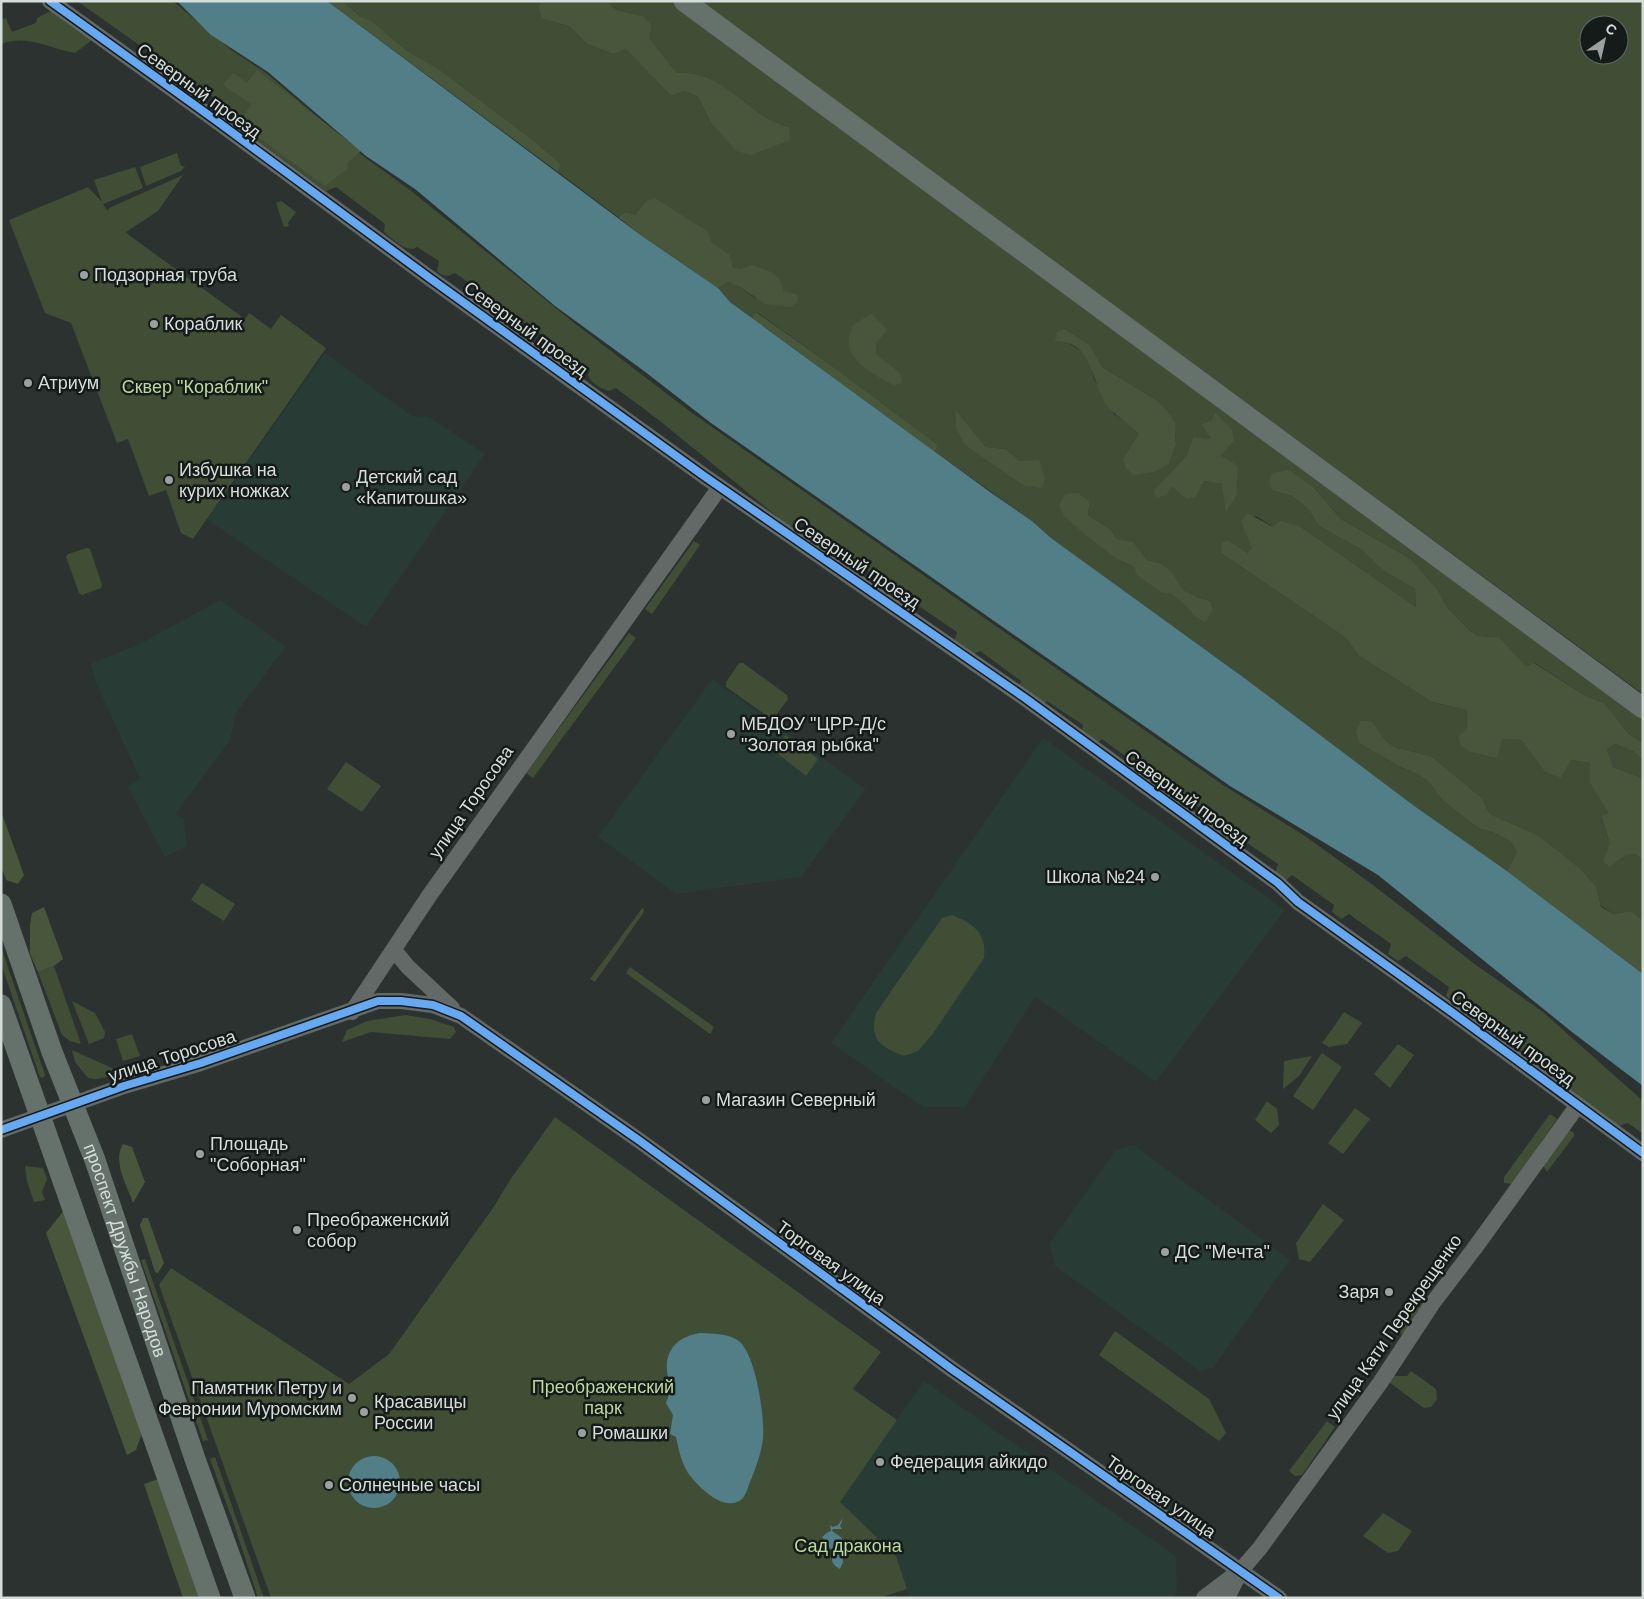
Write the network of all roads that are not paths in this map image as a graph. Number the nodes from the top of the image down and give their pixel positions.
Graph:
1 (50, 1) edge
2 (684, 1) edge
3 (720, 487) junction
4 (1643, 708) edge
5 (1, 904) edge
6 (394, 950) junction
7 (373, 981) junction
8 (378, 1001) junction
9 (1, 1005) edge
10 (352, 1012) junction
11 (461, 1016) junction
12 (74, 1104) junction
13 (1578, 1104) junction
14 (41, 1116) junction
15 (1, 1130) edge
16 (1643, 1153) edge
17 (1241, 1570) junction
18 (210, 1598) edge
19 (245, 1598) edge
20 (1204, 1598) edge
21 (1227, 1598) edge
22 (1279, 1598) edge

1 - 3 street, Северный проезд
2 - 4 main road
3 - 6 street, улица Торосова
3 - 13 street, Северный проезд
5 - 12 main road, проспект Дружбы Народов
6 - 7 street, улица Торосова
6 - 8 street
6 - 11 street
7 - 8 street
7 - 10 street, улица Торосова
8 - 10 street, Торговая улица
8 - 11 street, Торговая улица
9 - 14 main road, проспект Дружбы Народов
10 - 12 street, улица Торосова
11 - 17 street, Торговая улица
12 - 14 street, улица Торосова
12 - 19 main road, проспект Дружбы Народов
13 - 16 street, Северный проезд
13 - 17 street, улица Кати Перекрещенко
14 - 15 street, улица Торосова
14 - 18 main road, проспект Дружбы Народов
17 - 20 street, улица Кати Перекрещенко
17 - 21 street, улица Кати Перекрещенко
17 - 22 street, Торговая улица

